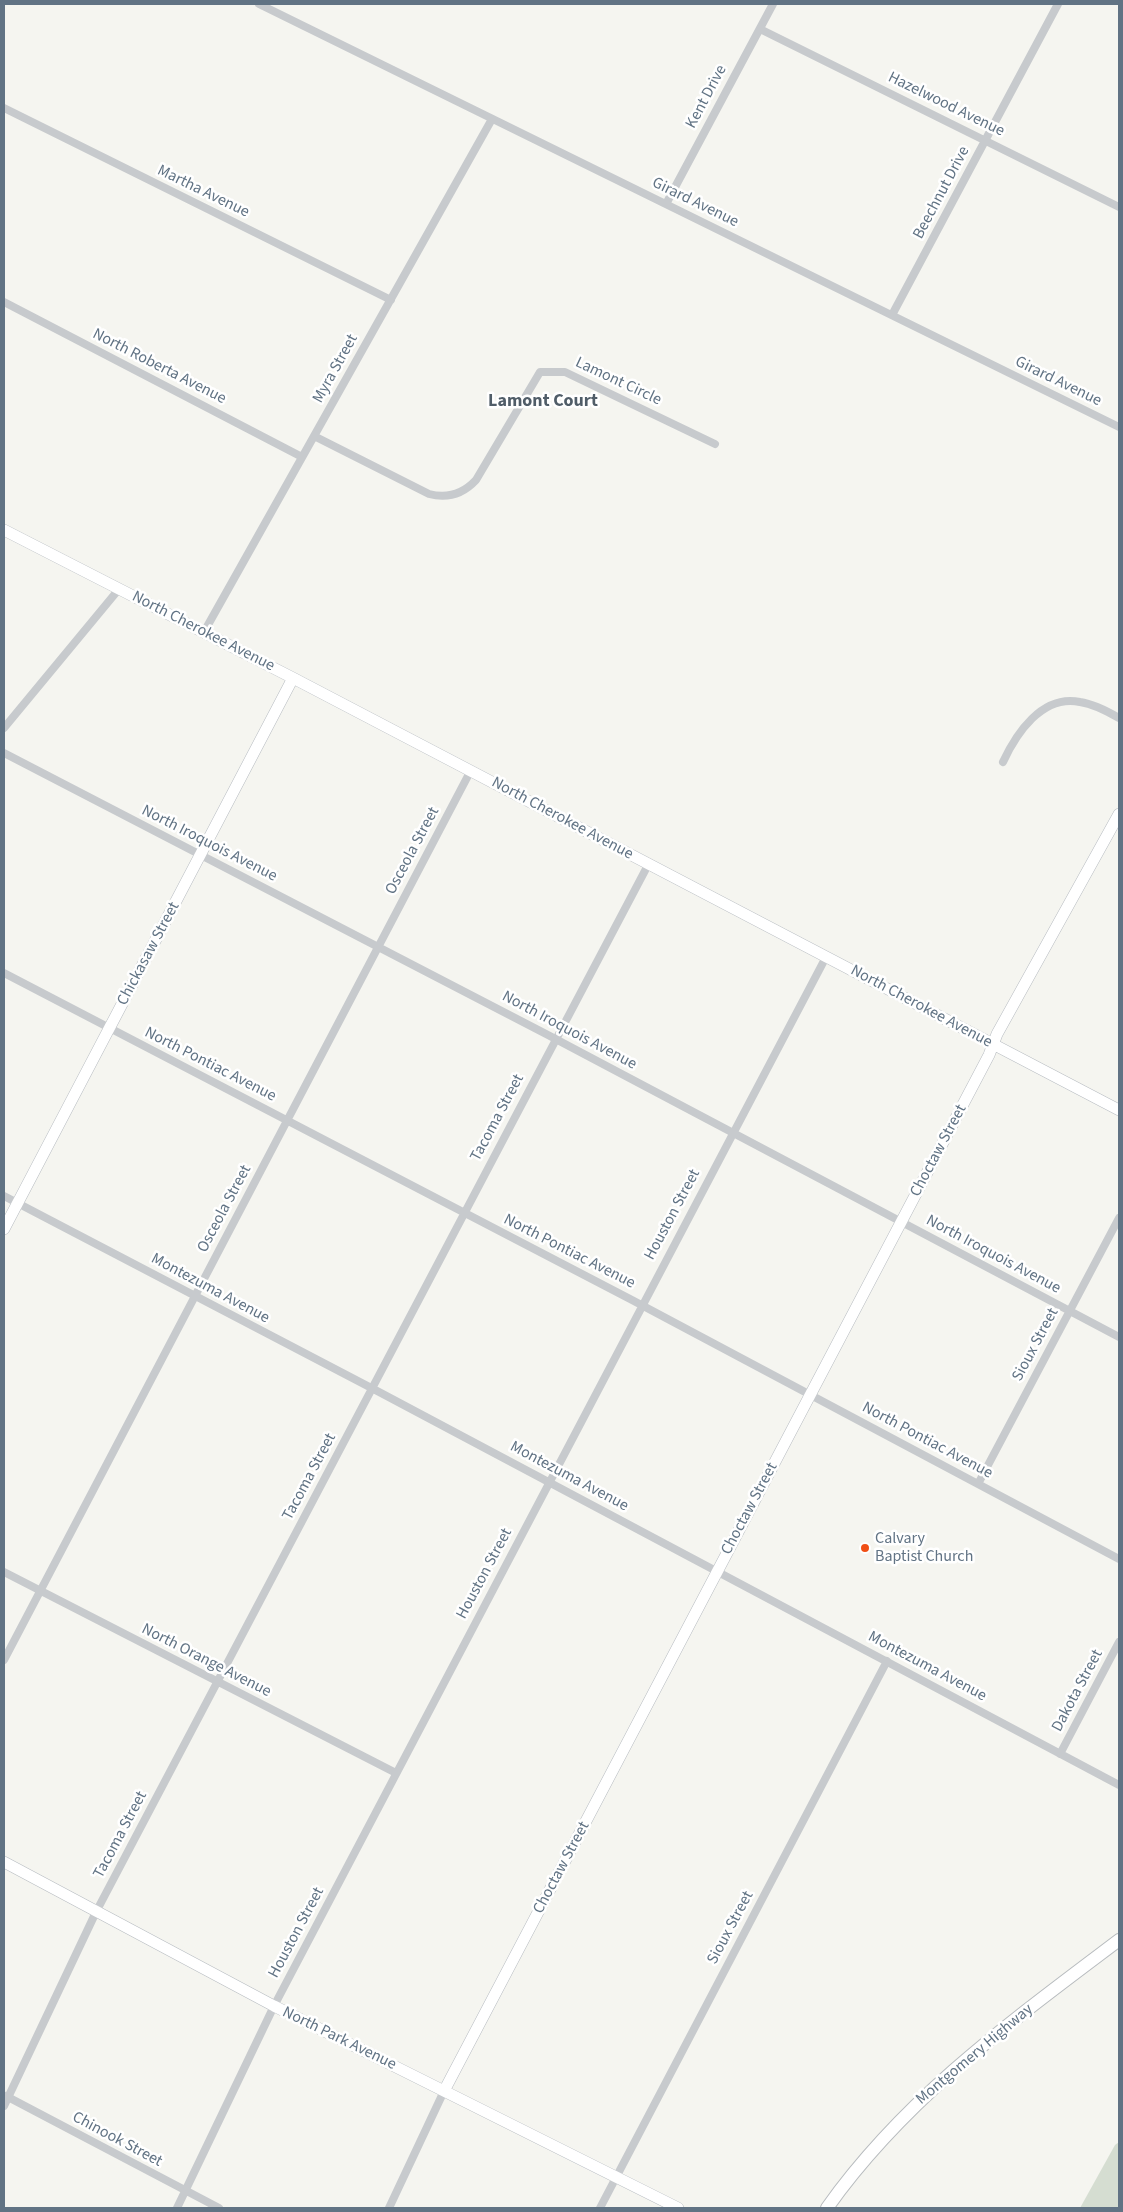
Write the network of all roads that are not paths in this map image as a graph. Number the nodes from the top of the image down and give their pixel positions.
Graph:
1 (259, 4) edge
2 (773, 4) edge
3 (1058, 4) edge
4 (760, 29) junction
5 (4, 108) edge
6 (492, 119) junction
7 (985, 140) junction
8 (666, 204) junction
9 (1119, 207) edge
10 (391, 300) junction
11 (4, 302) edge
12 (892, 315) junction
13 (1118, 424) edge
14 (314, 436) junction
15 (715, 444) dead end
16 (302, 457) junction
17 (4, 530) edge
18 (119, 588) junction
19 (204, 632) junction
20 (293, 678) junction
21 (1119, 718) edge
22 (4, 728) edge
23 (4, 753) edge
24 (1003, 762) dead end
25 (470, 772) junction
26 (1119, 814) edge
27 (200, 856) junction
28 (648, 864) junction
29 (378, 947) junction
30 (826, 957) junction
31 (4, 973) edge
32 (110, 1028) junction
33 (555, 1039) junction
34 (993, 1045) junction
35 (1119, 1110) edge
36 (287, 1120) junction
37 (732, 1132) junction
38 (4, 1196) edge
39 (17, 1203) junction
40 (464, 1213) junction
41 (1119, 1218) edge
42 (902, 1222) junction
43 (4, 1228) edge
44 (194, 1297) junction
45 (642, 1305) junction
46 (1070, 1310) junction
47 (1119, 1337) edge
48 (372, 1388) junction
49 (810, 1395) junction
50 (548, 1482) junction
51 (978, 1484) junction
52 (1119, 1559) edge
53 (4, 1572) edge
54 (718, 1572) junction
55 (40, 1591) junction
56 (1119, 1642) edge
57 (4, 1660) edge
58 (888, 1661) junction
59 (218, 1682) junction
60 (1060, 1754) junction
61 (396, 1774) junction
62 (1119, 1785) edge
63 (4, 1862) edge
64 (96, 1912) junction
65 (1119, 1940) edge
66 (274, 2006) junction
67 (444, 2092) junction
68 (6, 2096) edge
69 (4, 2106) edge
70 (615, 2177) junction
71 (185, 2191) junction
72 (177, 2208) edge
73 (219, 2208) edge
74 (389, 2208) edge
75 (600, 2208) edge
76 (678, 2208) edge
77 (827, 2208) edge

1 - 6 street, Girard Avenue
2 - 4 street, Kent Drive
3 - 7 street, Beechnut Drive
4 - 7 street, Hazelwood Avenue
4 - 8 street, Kent Drive
5 - 10 street, Martha Avenue
6 - 8 street, Girard Avenue
6 - 10 street, Myra Street
7 - 9 street, Hazelwood Avenue
7 - 12 street, Beechnut Drive
8 - 12 street, Girard Avenue
10 - 14 street, Myra Street
11 - 16 street, North Roberta Avenue
12 - 13 street, Girard Avenue
14 - 15 street, Lamont Circle
14 - 16 street, Myra Street
16 - 19 street, Myra Street
17 - 18 street, North Cherokee Avenue
18 - 19 street, North Cherokee Avenue
18 - 22 street
19 - 20 street, North Cherokee Avenue
20 - 25 street, North Cherokee Avenue
20 - 27 street, Chickasaw Street
21 - 24 street
23 - 27 street, North Iroquois Avenue
25 - 28 street, North Cherokee Avenue
25 - 29 street, Osceola Street
26 - 34 street, Choctaw Street
27 - 29 street, North Iroquois Avenue
27 - 32 street, Chickasaw Street
28 - 30 street, North Cherokee Avenue
28 - 33 street, Tacoma Street
29 - 33 street, North Iroquois Avenue
29 - 36 street, Osceola Street
30 - 34 street, North Cherokee Avenue
30 - 37 street, Houston Street
31 - 32 street, North Pontiac Avenue
32 - 36 street, North Pontiac Avenue
32 - 39 street, Chickasaw Street
33 - 37 street, North Iroquois Avenue
33 - 40 street, Tacoma Street
34 - 35 street, North Cherokee Avenue
34 - 42 street, Choctaw Street
36 - 40 street, North Pontiac Avenue
36 - 44 street, Osceola Street
37 - 42 street, North Iroquois Avenue
37 - 45 street, Houston Street
38 - 39 street, Montezuma Avenue
39 - 43 street, Chickasaw Street
39 - 44 street, Montezuma Avenue
40 - 45 street, North Pontiac Avenue
40 - 48 street, Tacoma Street
41 - 46 street, Sioux Street
42 - 46 street, North Iroquois Avenue
42 - 49 street, Choctaw Street
44 - 48 street, Montezuma Avenue
44 - 55 street, Osceola Street
45 - 49 street, North Pontiac Avenue
45 - 50 street, Houston Street
46 - 47 street, North Iroquois Avenue
46 - 51 street, Sioux Street
48 - 50 street, Montezuma Avenue
48 - 59 street, Tacoma Street
49 - 51 street, North Pontiac Avenue
49 - 54 street, Choctaw Street
50 - 54 street, Montezuma Avenue
50 - 61 street, Houston Street
51 - 52 street, North Pontiac Avenue
53 - 55 street, North Orange Avenue
54 - 58 street, Montezuma Avenue
54 - 67 street, Choctaw Street
55 - 57 street, Osceola Street
55 - 59 street, North Orange Avenue
56 - 60 street, Dakota Street
58 - 60 street, Montezuma Avenue
58 - 70 street, Sioux Street
59 - 61 street, North Orange Avenue
59 - 64 street, Tacoma Street
60 - 62 street, Montezuma Avenue
61 - 66 street, Houston Street
63 - 64 street, North Park Avenue
64 - 66 street, North Park Avenue
64 - 68 street, Tacoma Street
65 - 77 main road, Montgomery Highway
66 - 67 street, North Park Avenue
66 - 71 street, Houston Street
67 - 70 street, North Park Avenue
67 - 74 street, Choctaw Street
68 - 69 street, Tacoma Street
68 - 71 street, Chinook Street
70 - 75 street, Sioux Street
70 - 76 street, North Park Avenue
71 - 72 street, Houston Street
71 - 73 street, Chinook Street

